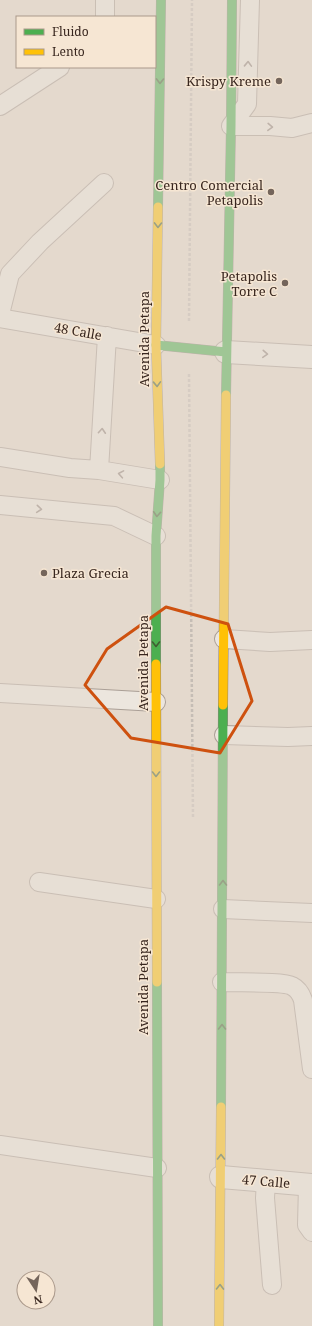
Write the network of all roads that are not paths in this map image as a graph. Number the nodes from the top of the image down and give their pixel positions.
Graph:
1 (105, 0) edge
2 (162, 0) edge
3 (232, 0) edge
4 (250, 0) edge
5 (105, 16) edge
6 (58, 68) edge
7 (0, 106) edge
8 (312, 123) edge
9 (231, 126) junction
10 (104, 183) dead end
11 (0, 314) edge
12 (0, 318) edge
13 (108, 336) junction
14 (156, 345) junction
15 (226, 352) junction
16 (312, 357) edge
17 (0, 457) edge
18 (99, 470) junction
19 (160, 480) junction
20 (0, 505) edge
21 (156, 536) junction
22 (224, 639) junction
23 (312, 640) edge
24 (0, 693) edge
25 (156, 702) junction
26 (224, 735) junction
27 (312, 736) edge
28 (39, 882) dead end
29 (156, 900) junction
30 (223, 909) junction
31 (312, 913) edge
32 (222, 982) junction
33 (312, 1068) edge
34 (0, 1145) edge
35 (157, 1168) junction
36 (221, 1177) junction
37 (266, 1181) junction
38 (310, 1185) edge
39 (312, 1232) edge
40 (272, 1285) dead end
41 (158, 1326) edge
42 (219, 1326) edge

1 - 5 lane
2 -> 14 main road, Avenida Petapa
3 - 9 main road
9 -> 4 lane
6 - 7 lane
9 -> 8 lane
9 - 15 main road
10 - 11 lane
12 - 13 lane, 48 Calle
13 - 14 lane, 48 Calle
18 -> 13 lane
14 - 15 main road
14 -> 19 main road, Avenida Petapa
15 -> 16 street
15 - 22 main road
17 - 18 lane
19 -> 18 lane
19 -> 21 main road, Avenida Petapa
20 -> 21 lane
21 -> 25 main road, Avenida Petapa
22 - 23 lane
22 - 26 main road
24 - 25 lane
25 -> 29 main road, Avenida Petapa
26 - 27 lane
30 -> 26 main road
28 - 29 lane
29 - 35 main road, Avenida Petapa
30 - 31 lane
30 - 32 main road
32 - 33 lane
36 -> 32 main road
34 - 35 lane
35 - 41 main road, Avenida Petapa
36 - 37 street, 47 Calle
42 -> 36 main road
37 - 38 street, 47 Calle
37 - 40 lane
38 - 39 lane

